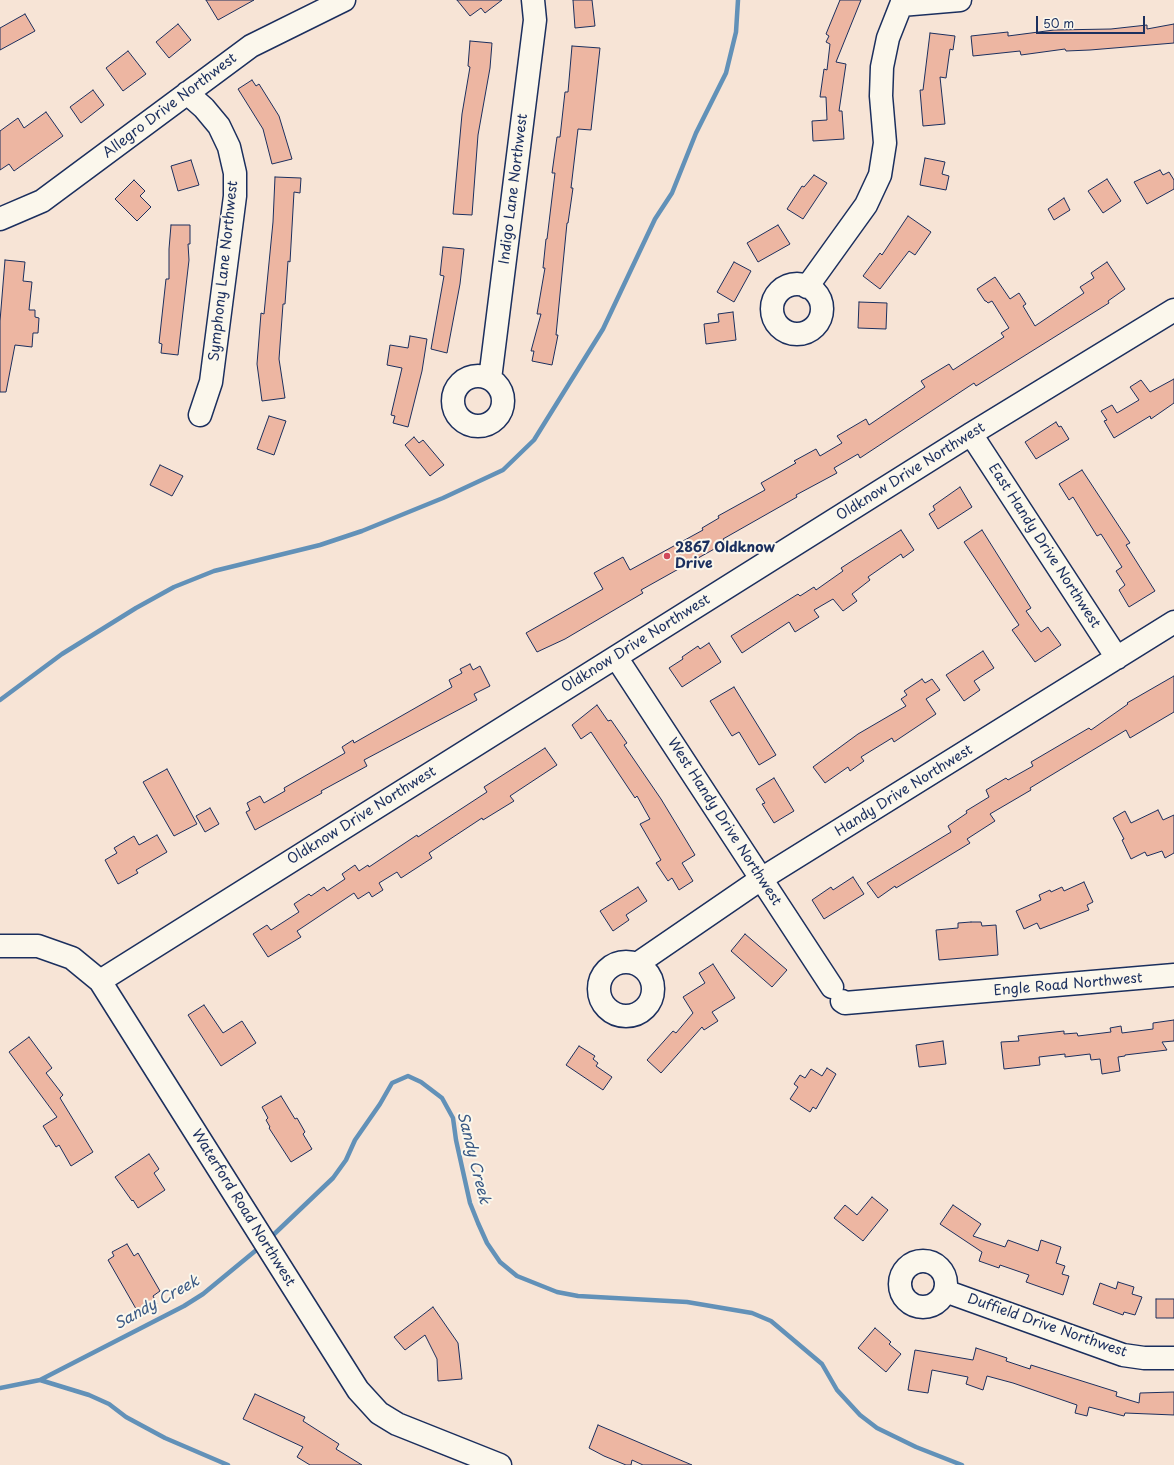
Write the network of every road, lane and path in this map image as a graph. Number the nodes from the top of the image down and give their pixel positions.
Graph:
1 (344, 0) edge
2 (533, 0) edge
3 (960, 0) edge
4 (902, 3) edge
5 (187, 93) junction
6 (0, 219) edge
7 (807, 286) dead end
8 (1174, 310) edge
9 (490, 379) dead end
10 (200, 416) dead end
11 (971, 434) junction
12 (1174, 622) edge
13 (616, 656) junction
14 (1117, 658) junction
15 (761, 880) junction
16 (0, 946) edge
17 (637, 964) dead end
18 (1174, 975) edge
19 (100, 981) junction
20 (837, 994) joint
21 (945, 1291) dead end
22 (1174, 1358) edge
23 (500, 1465) edge

1 - 5 street, Allegro Drive Northwest
2 - 9 street, Indigo Lane Northwest
3 - 4 street
4 - 7 street
5 - 6 street, Allegro Drive Northwest
5 - 10 street, Symphony Lane Northwest
8 - 11 street, Oldknow Drive Northwest
11 - 13 street, Oldknow Drive Northwest
11 - 14 street, East Handy Drive Northwest
12 - 14 street, Handy Drive Northwest
13 - 15 street, West Handy Drive Northwest
13 - 19 street, Oldknow Drive Northwest
14 - 15 street, Handy Drive Northwest
15 - 17 street, Handy Drive Northwest
15 - 20 street, West Handy Drive Northwest
16 - 19 street, Waterford Road Northwest
18 - 20 street, Engle Road Northwest
19 - 23 street, Waterford Road Northwest
21 - 22 street, Duffield Drive Northwest

